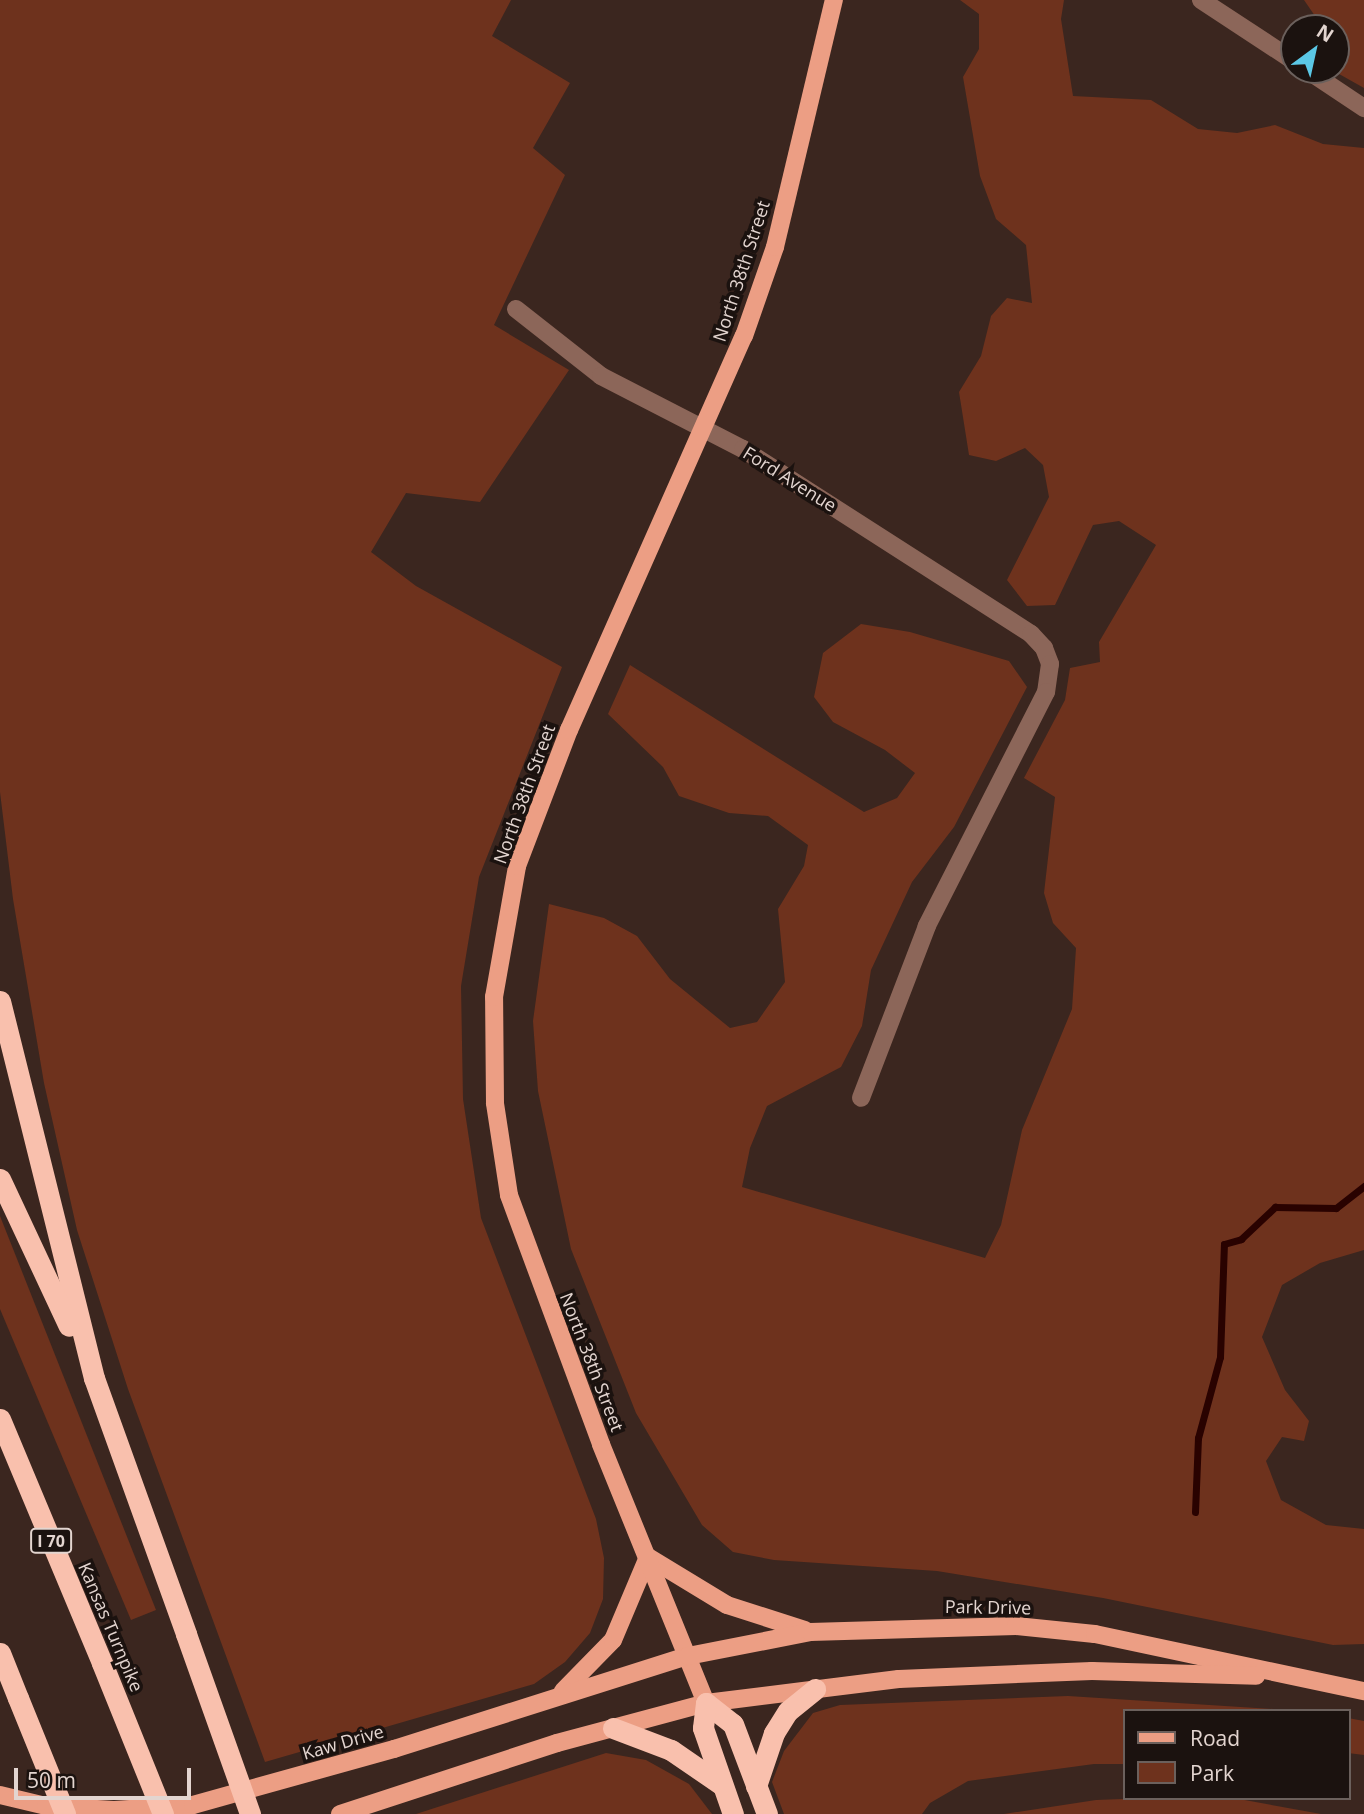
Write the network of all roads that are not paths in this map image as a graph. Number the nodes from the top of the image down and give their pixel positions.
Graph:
1 (834, 0) edge
2 (1201, 0) edge
3 (1280, 52) edge
4 (1329, 84) edge
5 (1364, 107) edge
6 (516, 309) dead end
7 (702, 431) junction
8 (0, 1001) edge
9 (861, 1098) dead end
10 (0, 1179) edge
11 (93, 1378) junction
12 (0, 1419) edge
13 (648, 1558) junction
14 (810, 1632) junction
15 (0, 1653) edge
16 (688, 1656) junction
17 (1284, 1676) junction
18 (815, 1689) junction
19 (1364, 1691) edge
20 (558, 1695) junction
21 (706, 1703) junction
22 (613, 1728) junction
23 (722, 1785) junction
24 (756, 1786) junction
25 (0, 1795) edge
26 (65, 1814) edge
27 (163, 1814) edge
28 (250, 1814) edge
29 (340, 1814) edge
30 (733, 1814) edge
31 (767, 1814) edge

1 - 7 main road, North 38th Street
2 - 3 street
4 - 5 street
6 - 7 street, Ford Avenue
7 - 9 street, Ford Avenue
7 - 13 main road, North 38th Street
8 - 11 highway
10 - 11 highway
11 - 28 highway, bridge
12 - 27 highway, Kansas Turnpike / I 70, bridge
13 - 14 main road
13 - 16 main road, North 38th Street
13 - 20 main road
14 - 16 main road, Park Drive
14 - 17 main road, Park Drive
15 - 26 highway, bridge
16 - 20 main road, Kaw Drive
16 - 21 main road, North 38th Street
17 - 18 main road, Park Drive
17 - 19 main road, Park Drive
18 - 21 main road, Park Drive
18 - 24 highway
20 - 25 main road, Kaw Drive
21 - 22 main road
21 - 23 highway
21 - 24 highway
22 - 23 highway
22 - 29 main road
23 - 30 highway
24 - 31 highway

